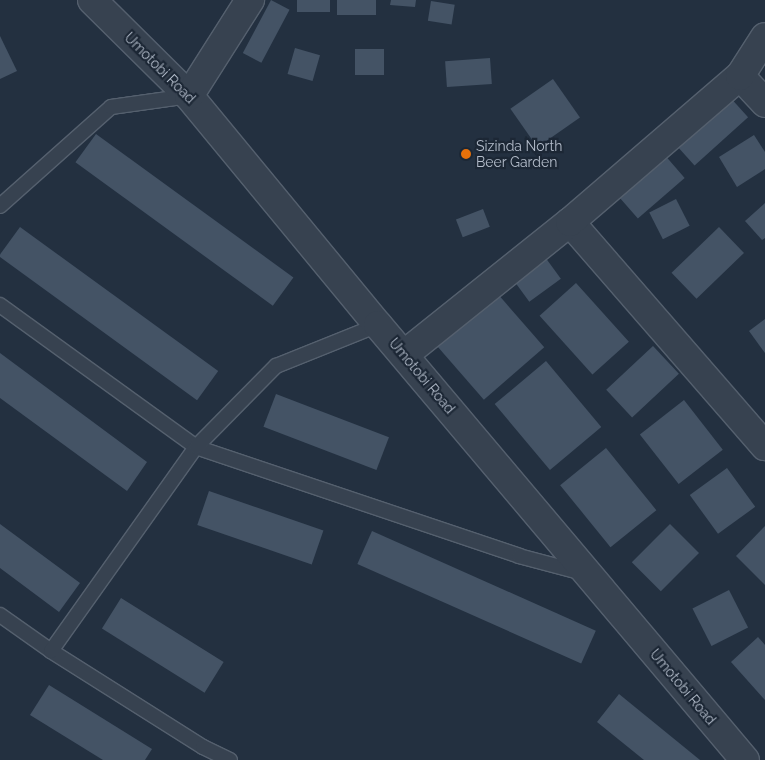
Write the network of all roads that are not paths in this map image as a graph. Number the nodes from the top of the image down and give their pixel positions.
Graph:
1 (92, 0) edge
2 (250, 0) edge
3 (765, 37) edge
4 (740, 76) junction
5 (189, 96) junction
6 (765, 103) edge
7 (0, 206) edge
8 (570, 222) junction
9 (0, 305) edge
10 (378, 325) junction
11 (404, 354) junction
12 (765, 446) edge
13 (196, 447) junction
14 (588, 574) junction
15 (0, 615) edge
16 (51, 651) junction
17 (230, 760) edge
18 (745, 760) edge

1 - 5 street, Umotobi Road
2 - 5 street
3 - 4 street
4 - 6 street
4 - 8 street
5 - 7 lane
5 - 10 street, Umotobi Road
8 - 11 street
8 - 12 street
9 - 13 lane
10 - 11 street, Umotobi Road
10 - 13 lane
11 - 14 street, Umotobi Road
13 - 14 lane
13 - 16 lane
14 - 18 street, Umotobi Road
15 - 16 lane
16 - 17 lane

